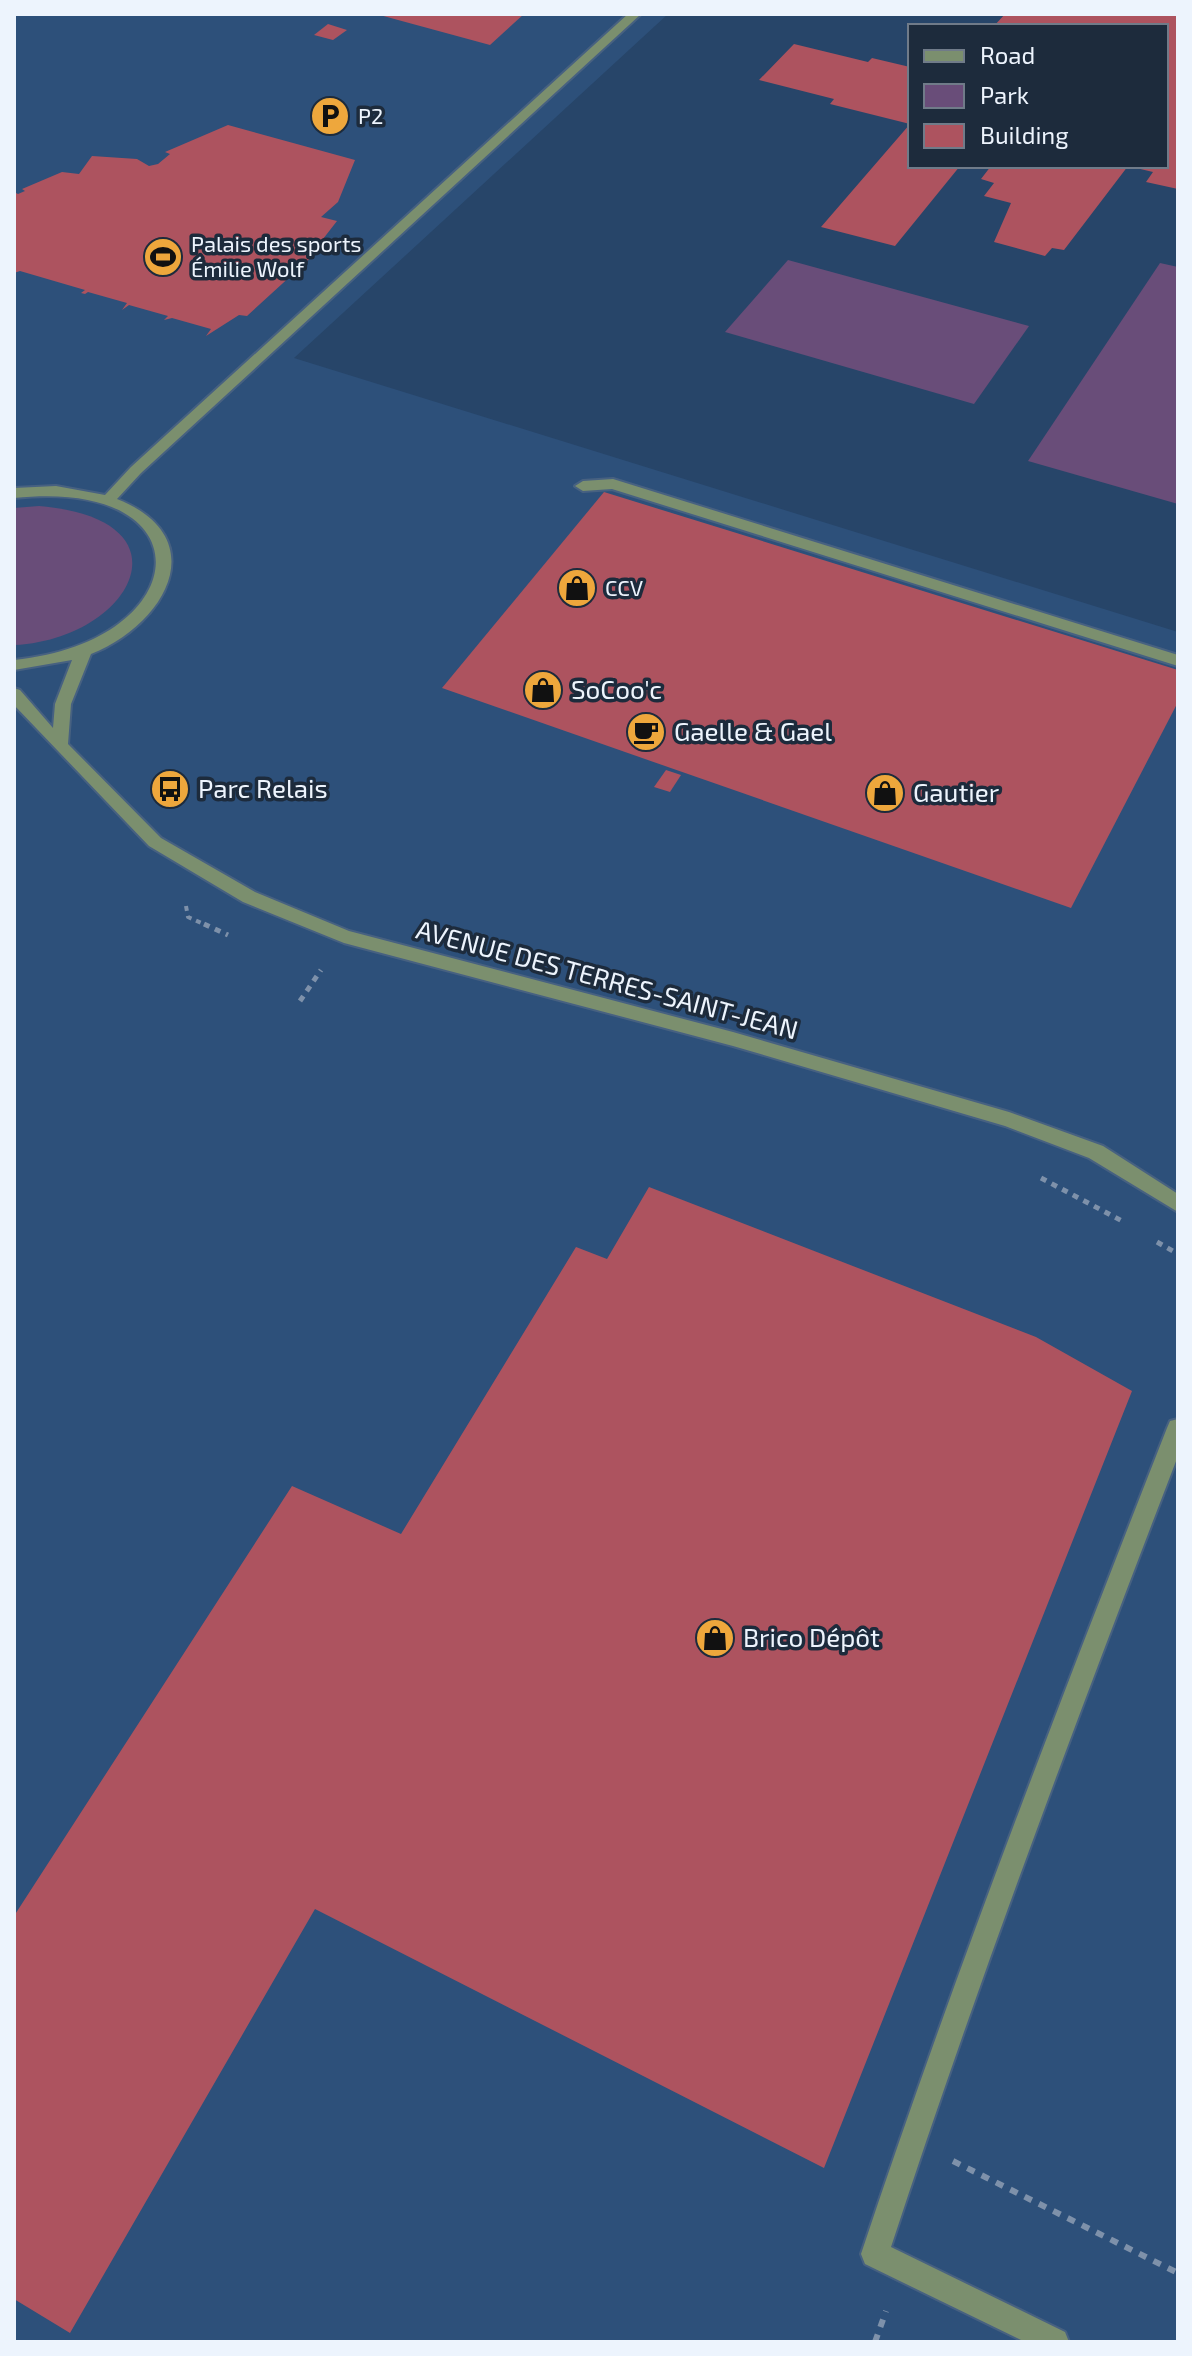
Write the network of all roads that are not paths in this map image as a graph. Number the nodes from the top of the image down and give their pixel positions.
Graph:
1 (635, 14) edge
2 (583, 486) dead end
3 (14, 493) edge
4 (108, 500) junction
5 (84, 651) junction
6 (1178, 661) edge
7 (14, 665) edge
8 (14, 694) edge
9 (60, 743) junction
10 (1178, 1204) edge
11 (1178, 1428) edge
12 (1055, 2342) edge

1 - 4 street
2 - 6 street
3 - 4 street
4 - 5 street
5 - 7 street
5 - 9 street
8 - 9 street, AVENUE DES TERRES-SAINT-JEAN
9 - 10 street, AVENUE DES TERRES-SAINT-JEAN
11 - 12 street

